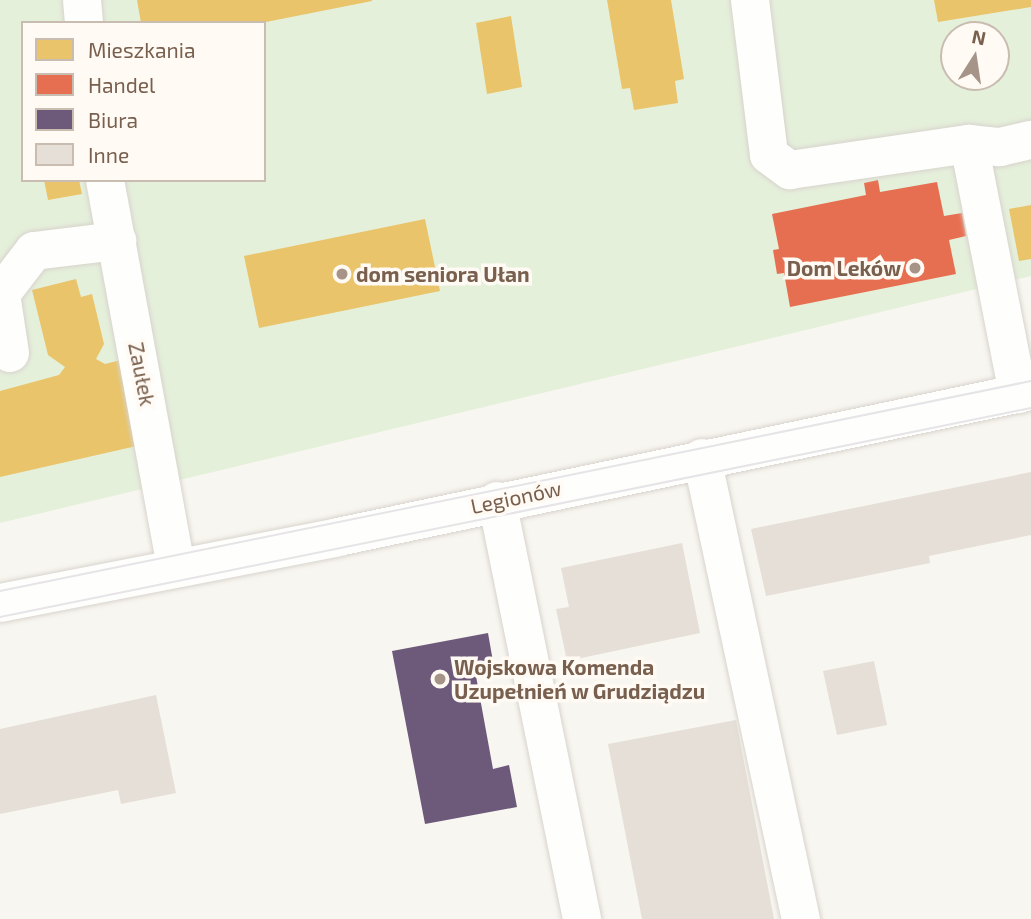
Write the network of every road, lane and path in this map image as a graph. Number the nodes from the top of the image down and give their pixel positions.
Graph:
1 (82, 0) edge
2 (750, 0) edge
3 (84, 21) edge
4 (1031, 140) edge
5 (969, 144) junction
6 (105, 182) edge
7 (117, 241) junction
8 (10, 353) dead end
9 (1025, 392) edge
10 (702, 458) junction
11 (497, 501) junction
12 (176, 568) junction
13 (0, 603) edge
14 (582, 919) edge
15 (801, 919) edge

1 - 3 street
2 - 5 street
4 - 5 street
5 - 9 street
6 - 7 street, Zaułek
7 - 8 street
7 - 12 street, Zaułek
9 - 10 street, Legionów
10 - 11 street, Legionów
10 - 15 street
11 - 12 street, Legionów
11 - 14 street
12 - 13 street, Legionów

